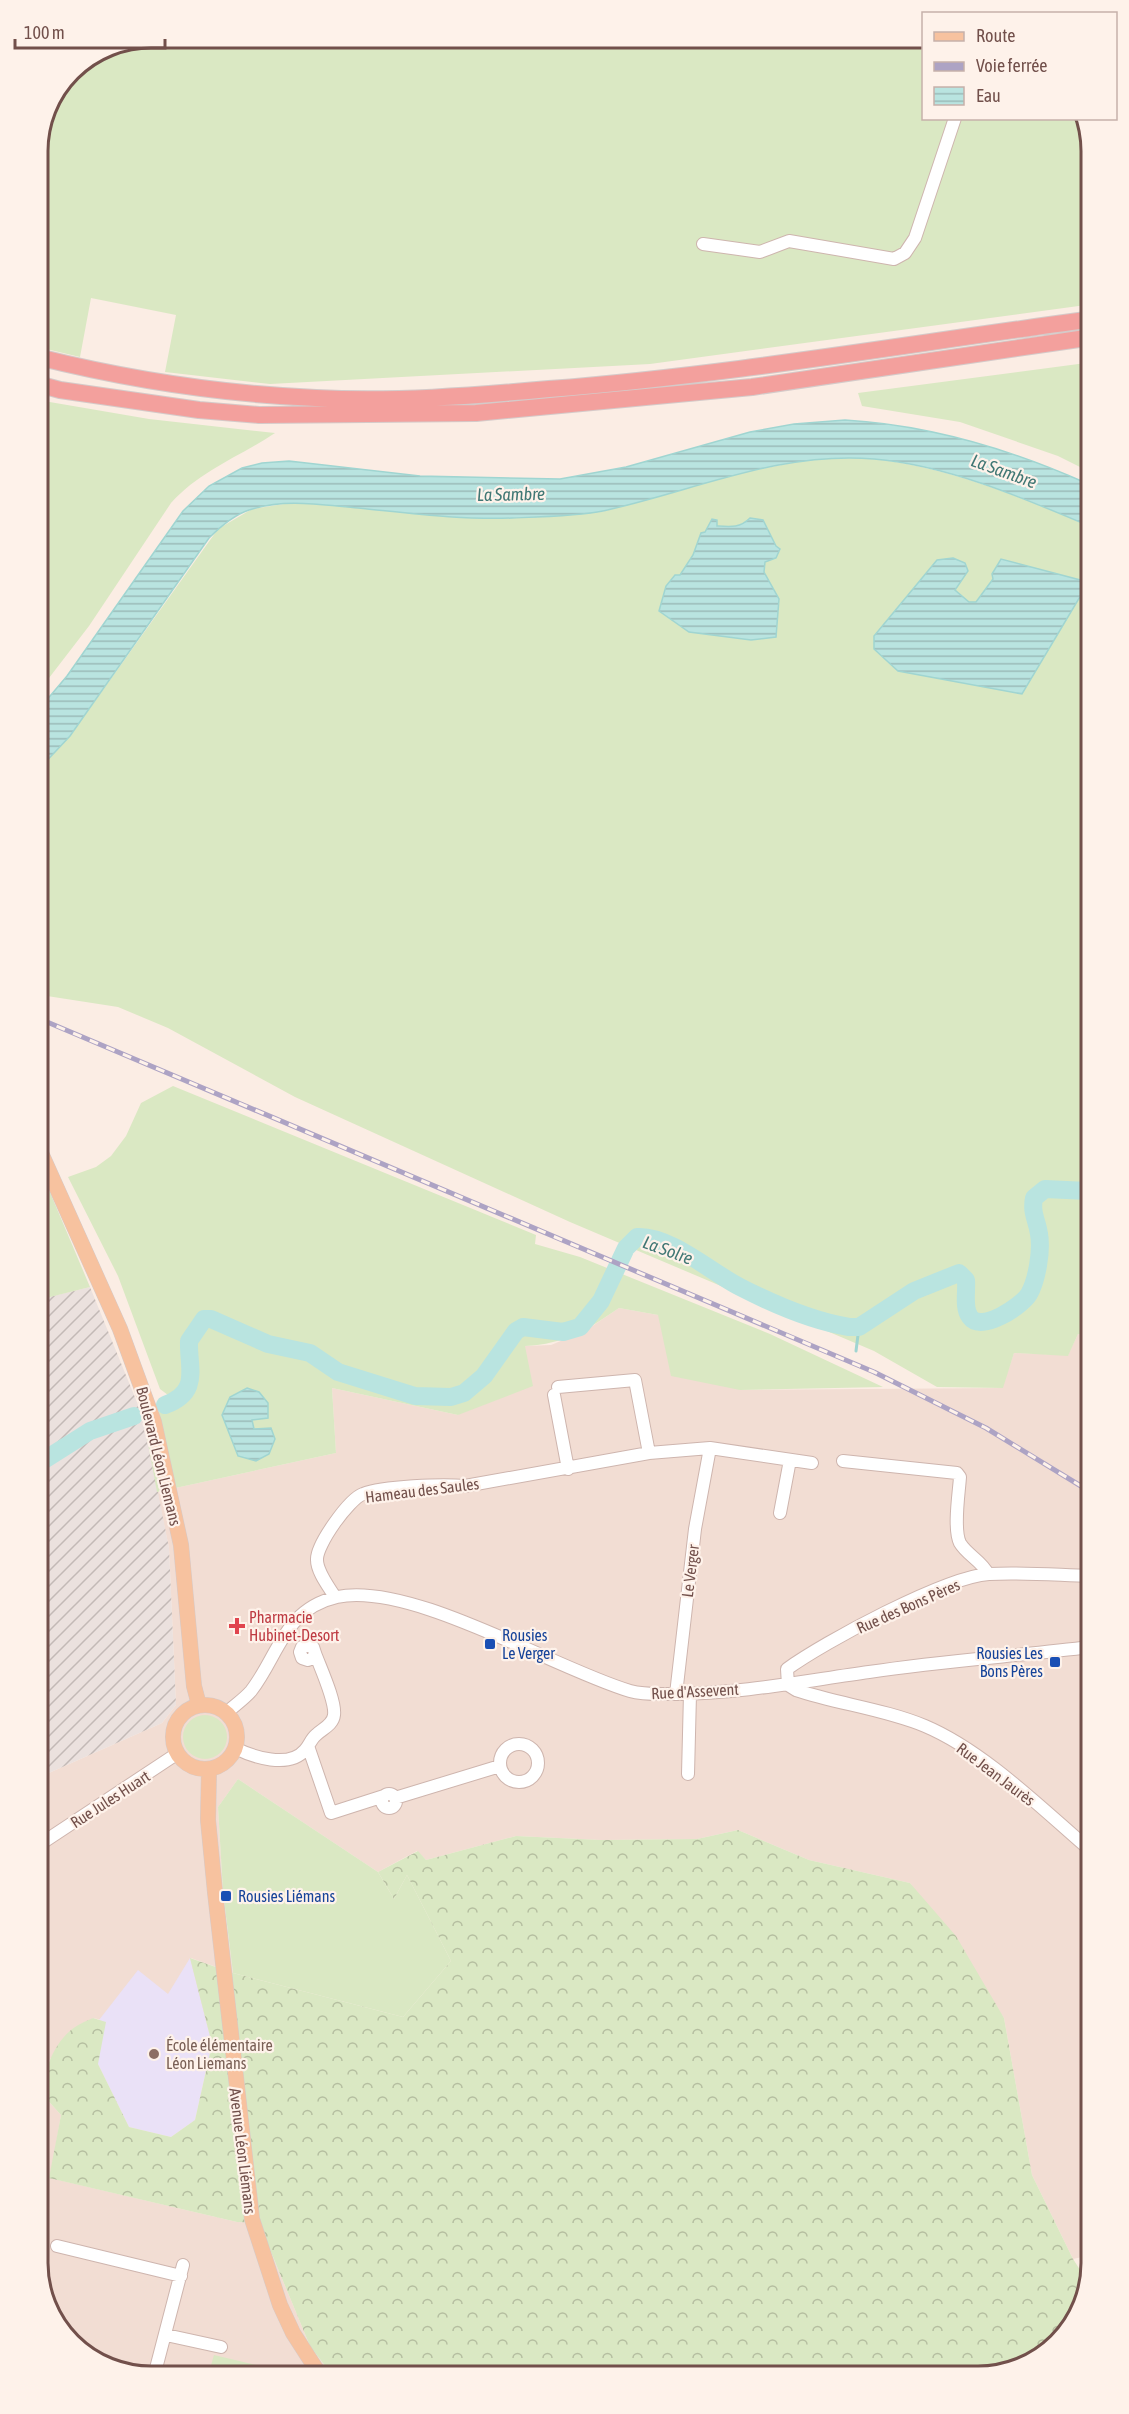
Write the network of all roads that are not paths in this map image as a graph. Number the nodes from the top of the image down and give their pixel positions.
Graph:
1 (954, 120) edge
2 (703, 244) dead end
3 (1081, 321) edge
4 (1081, 339) edge
5 (48, 359) edge
6 (48, 387) edge
7 (48, 1171) edge
8 (710, 1448) junction
9 (649, 1453) junction
10 (790, 1460) junction
11 (843, 1461) dead end
12 (812, 1463) dead end
13 (568, 1469) junction
14 (780, 1513) dead end
15 (988, 1574) junction
16 (1081, 1576) edge
17 (335, 1597) junction
18 (1081, 1648) edge
19 (315, 1653) dead end
20 (788, 1685) junction
21 (676, 1694) junction
22 (690, 1694) junction
23 (199, 1706) junction
24 (226, 1713) junction
25 (308, 1746) junction
26 (235, 1748) junction
27 (178, 1753) junction
28 (500, 1766) dead end
29 (209, 1769) junction
30 (688, 1774) dead end
31 (48, 1839) edge
32 (1081, 1842) edge
33 (57, 2246) dead end
34 (166, 2335) junction
35 (220, 2347) dead end
36 (157, 2366) edge
37 (314, 2366) edge

1 - 2 street
3 - 5 highway
4 - 6 highway
7 - 23 main road, Boulevard Léon Liemans
8 - 9 street
8 - 10 street
8 - 21 street, Le Verger
9 - 13 street
9 - 13 street
10 - 12 street
10 - 14 street
11 - 15 street
13 - 17 street, Hameau des Saules
15 - 16 street, Rue des Bons Pères
15 - 20 street, Rue des Bons Pères
17 - 21 street, Rue d'Assevent
17 - 24 street, Rue d'Assevent
18 - 20 street, Rue d'Assevent
19 - 25 street
20 - 22 street, Rue d'Assevent
20 - 32 street, Rue Jean Jaurès
21 - 22 street, Rue d'Assevent
22 - 30 street
23 - 24 main road
23 - 27 main road
24 - 26 main road
25 - 26 street
25 - 28 street
26 - 29 main road
27 - 29 main road
27 - 31 street, Rue Jules Huart
29 - 37 main road, Avenue Léon Liémans
33 - 34 street
34 - 35 street
34 - 36 street

